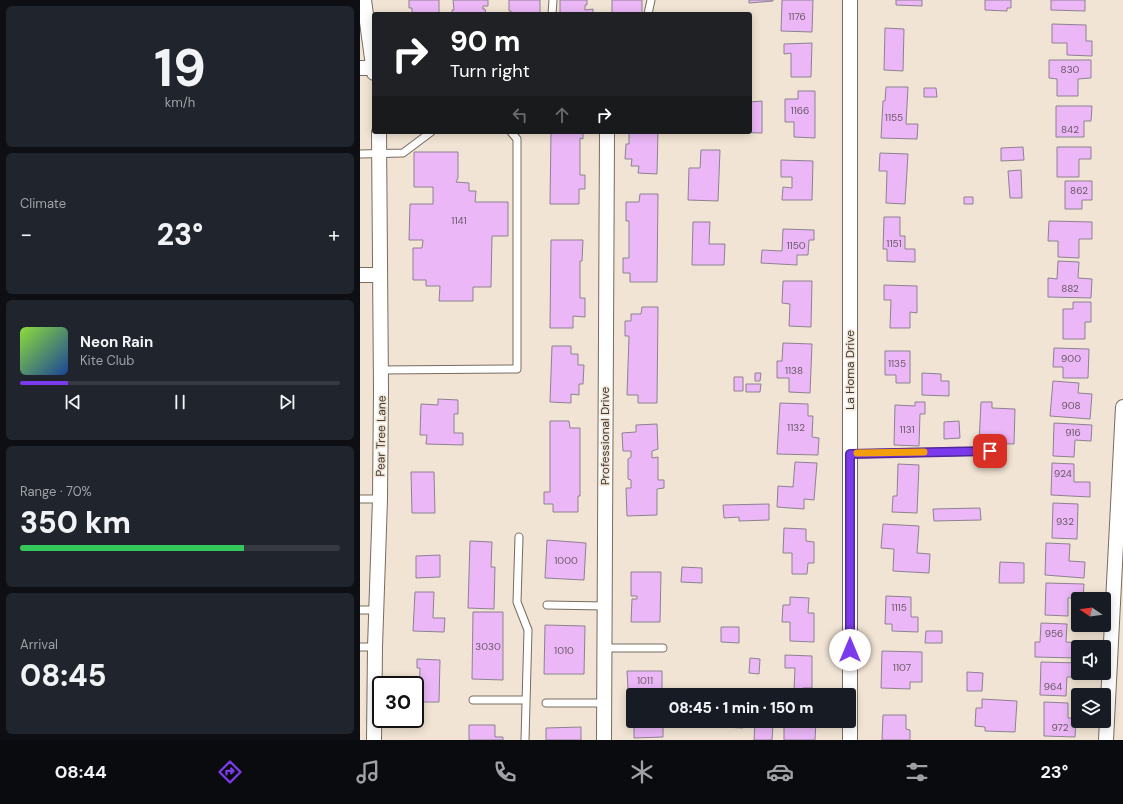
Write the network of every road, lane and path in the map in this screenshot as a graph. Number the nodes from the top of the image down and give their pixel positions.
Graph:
1 (364, 0) edge
2 (552, 0) edge
3 (651, 0) edge
4 (850, 0) edge
5 (552, 12) edge
6 (648, 12) edge
7 (369, 70) edge
8 (379, 134) edge
9 (428, 134) edge
10 (513, 134) edge
11 (607, 134) edge
12 (360, 154) edge
13 (379, 154) junction
14 (360, 275) edge
15 (379, 276) junction
16 (381, 370) junction
17 (1123, 407) edge
18 (990, 451) dead end
19 (850, 454) junction
20 (360, 499) edge
21 (380, 499) junction
22 (519, 537) dead end
23 (547, 605) dead end
24 (605, 606) junction
25 (360, 610) edge
26 (376, 610) junction
27 (375, 647) junction
28 (360, 648) edge
29 (605, 648) junction
30 (663, 648) dead end
31 (473, 700) dead end
32 (526, 700) junction
33 (546, 703) dead end
34 (605, 703) junction
35 (374, 740) edge
36 (525, 740) edge
37 (604, 740) edge
38 (850, 740) edge
39 (1106, 740) edge

1 - 7 street
2 - 5 lane
3 - 6 lane
4 - 19 street, La Homa Drive
8 - 13 street, Pear Tree Lane
9 - 13 lane
10 - 16 lane
11 - 24 street, Professional Drive
12 - 13 lane
13 - 15 street, Pear Tree Lane
14 - 15 street
15 - 16 street, Pear Tree Lane
16 - 21 street, Pear Tree Lane
17 - 39 street
18 - 19 lane
19 - 38 street, La Homa Drive
20 - 21 lane
21 - 26 street, Pear Tree Lane
22 - 32 lane
23 - 24 lane
24 - 29 street, Professional Drive
25 - 26 lane
26 - 27 street, Pear Tree Lane
27 - 28 lane
27 - 35 street, Pear Tree Lane
29 - 30 lane
29 - 34 street, Professional Drive
31 - 32 lane
32 - 36 lane
33 - 34 lane
34 - 37 street, Professional Drive

